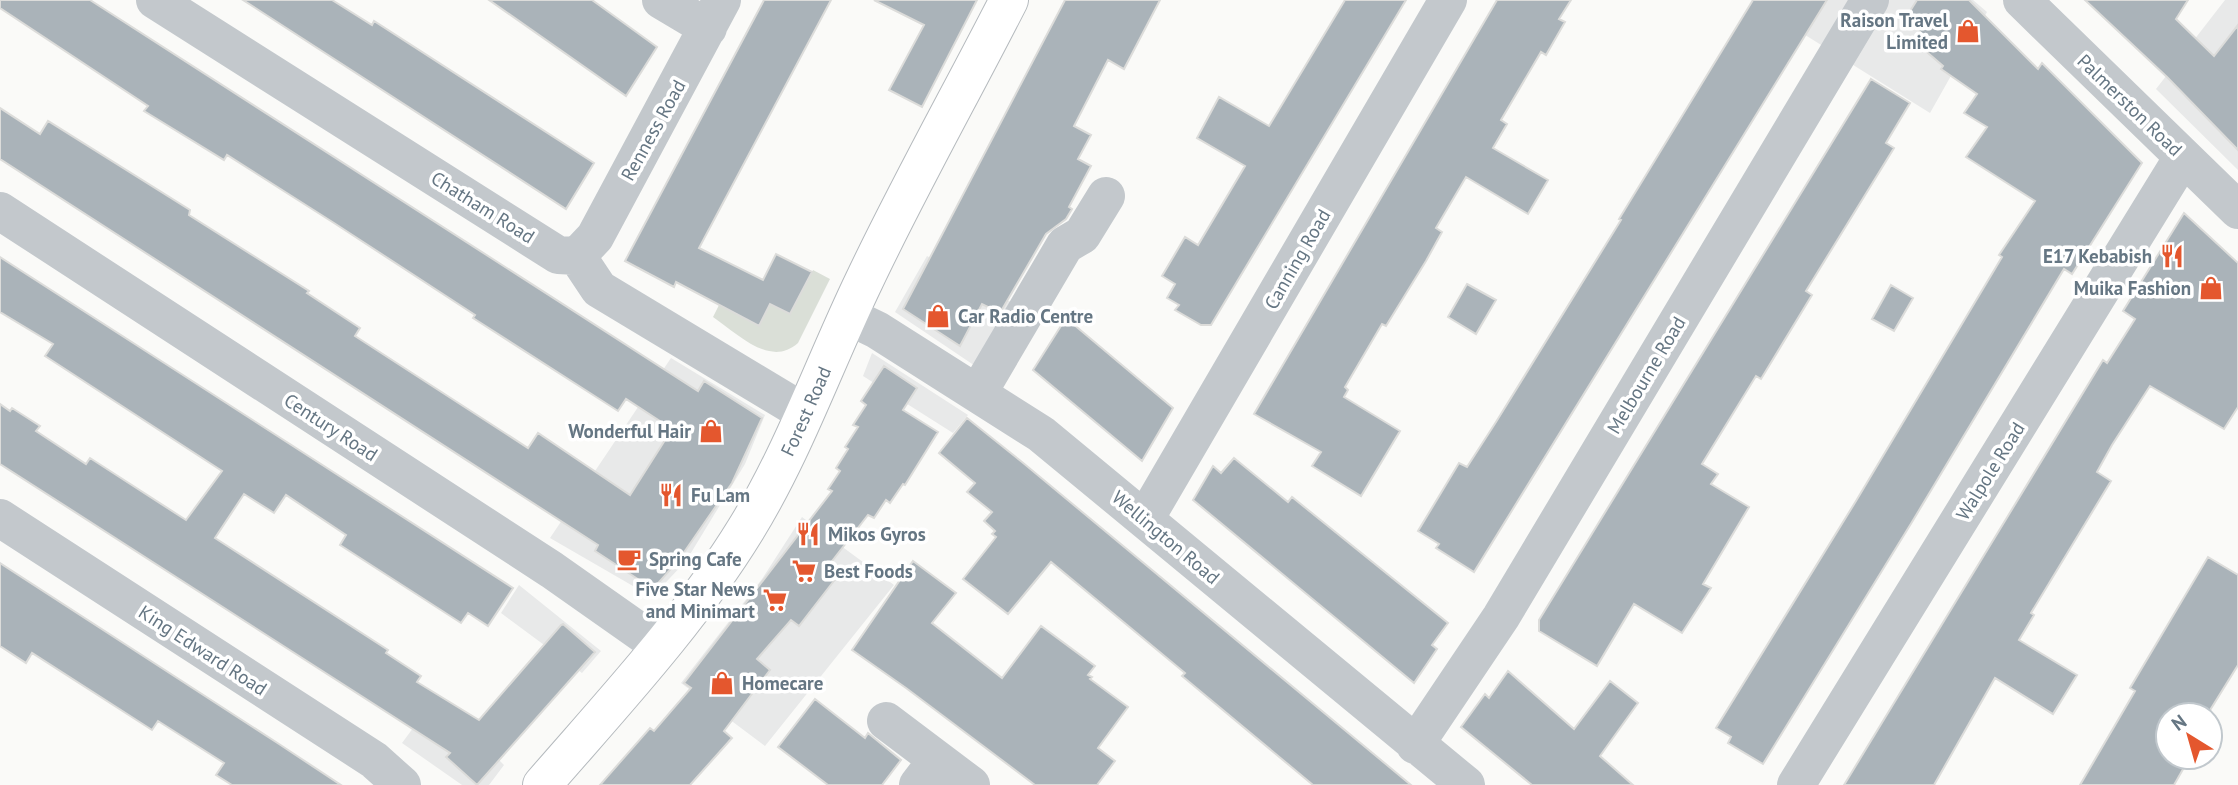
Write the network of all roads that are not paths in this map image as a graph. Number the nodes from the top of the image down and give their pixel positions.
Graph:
1 (155, 0) edge
2 (661, 0) edge
3 (1009, 0) edge
4 (1448, 0) edge
5 (1870, 0) edge
6 (2030, 3) edge
7 (715, 14) edge
8 (2183, 157) junction
9 (1106, 196) dead end
10 (2238, 210) edge
11 (0, 211) edge
12 (577, 256) junction
13 (848, 316) junction
14 (978, 393) junction
15 (804, 413) junction
16 (0, 518) edge
17 (1145, 519) junction
18 (660, 646) junction
19 (886, 722) dead end
20 (1415, 745) junction
21 (928, 772) edge
22 (547, 783) edge
23 (402, 785) edge
24 (971, 785) edge
25 (1466, 785) edge
26 (1796, 785) edge

1 - 12 street, Chatham Road
2 - 7 street
3 - 13 main road, Forest Road
4 - 17 street, Canning Road
5 - 20 street, Melbourne Road
6 - 8 street, Palmerston Road
7 - 12 street, Renness Road
8 - 10 street, Palmerston Road
8 - 26 street, Walpole Road
9 - 14 street
11 - 18 street, Century Road
12 - 15 street
13 - 14 street, Wellington Road
13 - 15 main road, Forest Road
14 - 17 street, Wellington Road
15 - 18 main road, Forest Road
16 - 23 street, King Edward Road
17 - 20 street, Wellington Road
18 - 22 main road, Forest Road
19 - 21 street
20 - 25 street, Wellington Road
21 - 24 street

